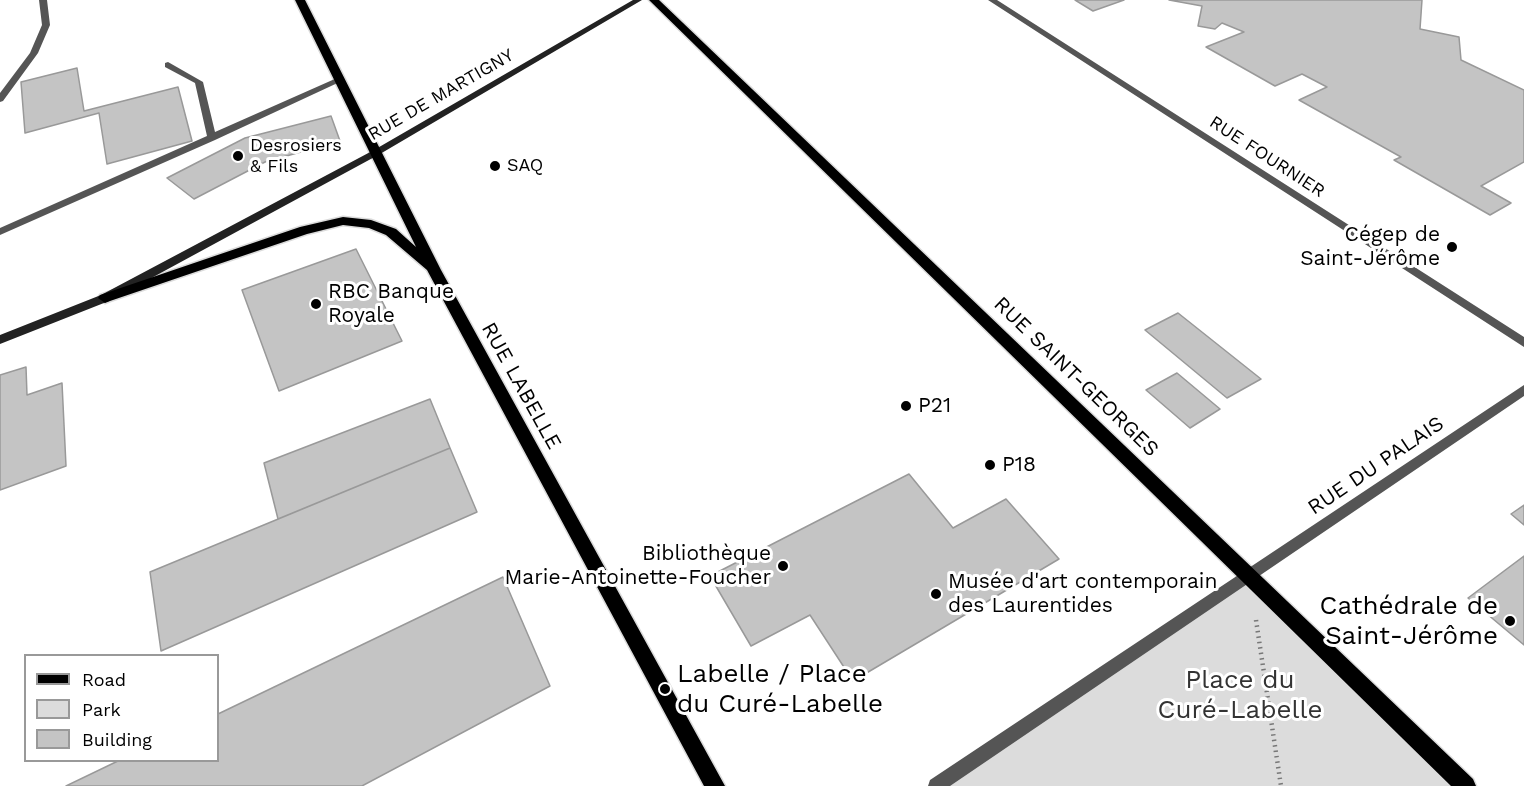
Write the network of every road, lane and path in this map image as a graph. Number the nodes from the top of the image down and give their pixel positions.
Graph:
1 (43, 0) edge
2 (300, 0) edge
3 (638, 0) edge
4 (654, 0) edge
5 (992, 0) edge
6 (168, 65) dead end
7 (340, 80) junction
8 (0, 99) edge
9 (212, 138) junction
10 (377, 152) junction
11 (0, 232) edge
12 (434, 270) junction
13 (105, 298) junction
14 (0, 340) edge
15 (1524, 343) edge
16 (1524, 390) edge
17 (1249, 575) junction
18 (715, 786) edge
19 (936, 786) edge
20 (1281, 786) edge
21 (1466, 786) edge

1 - 8 street
2 - 7 main road, RUE LABELLE
3 - 10 main road, RUE DE MARTIGNY
4 - 17 main road, RUE SAINT-GEORGES
5 - 15 street, RUE FOURNIER
6 - 9 street
7 - 9 street
7 - 10 main road, RUE LABELLE
9 - 11 street
10 - 12 main road, RUE LABELLE
10 - 13 main road, RUE DE MARTIGNY
12 - 13 main road
12 - 18 main road, RUE LABELLE
13 - 14 main road, RUE DE MARTIGNY
16 - 17 street, RUE DU PALAIS
17 - 19 street
17 - 20 path
17 - 21 main road, RUE SAINT-GEORGES

